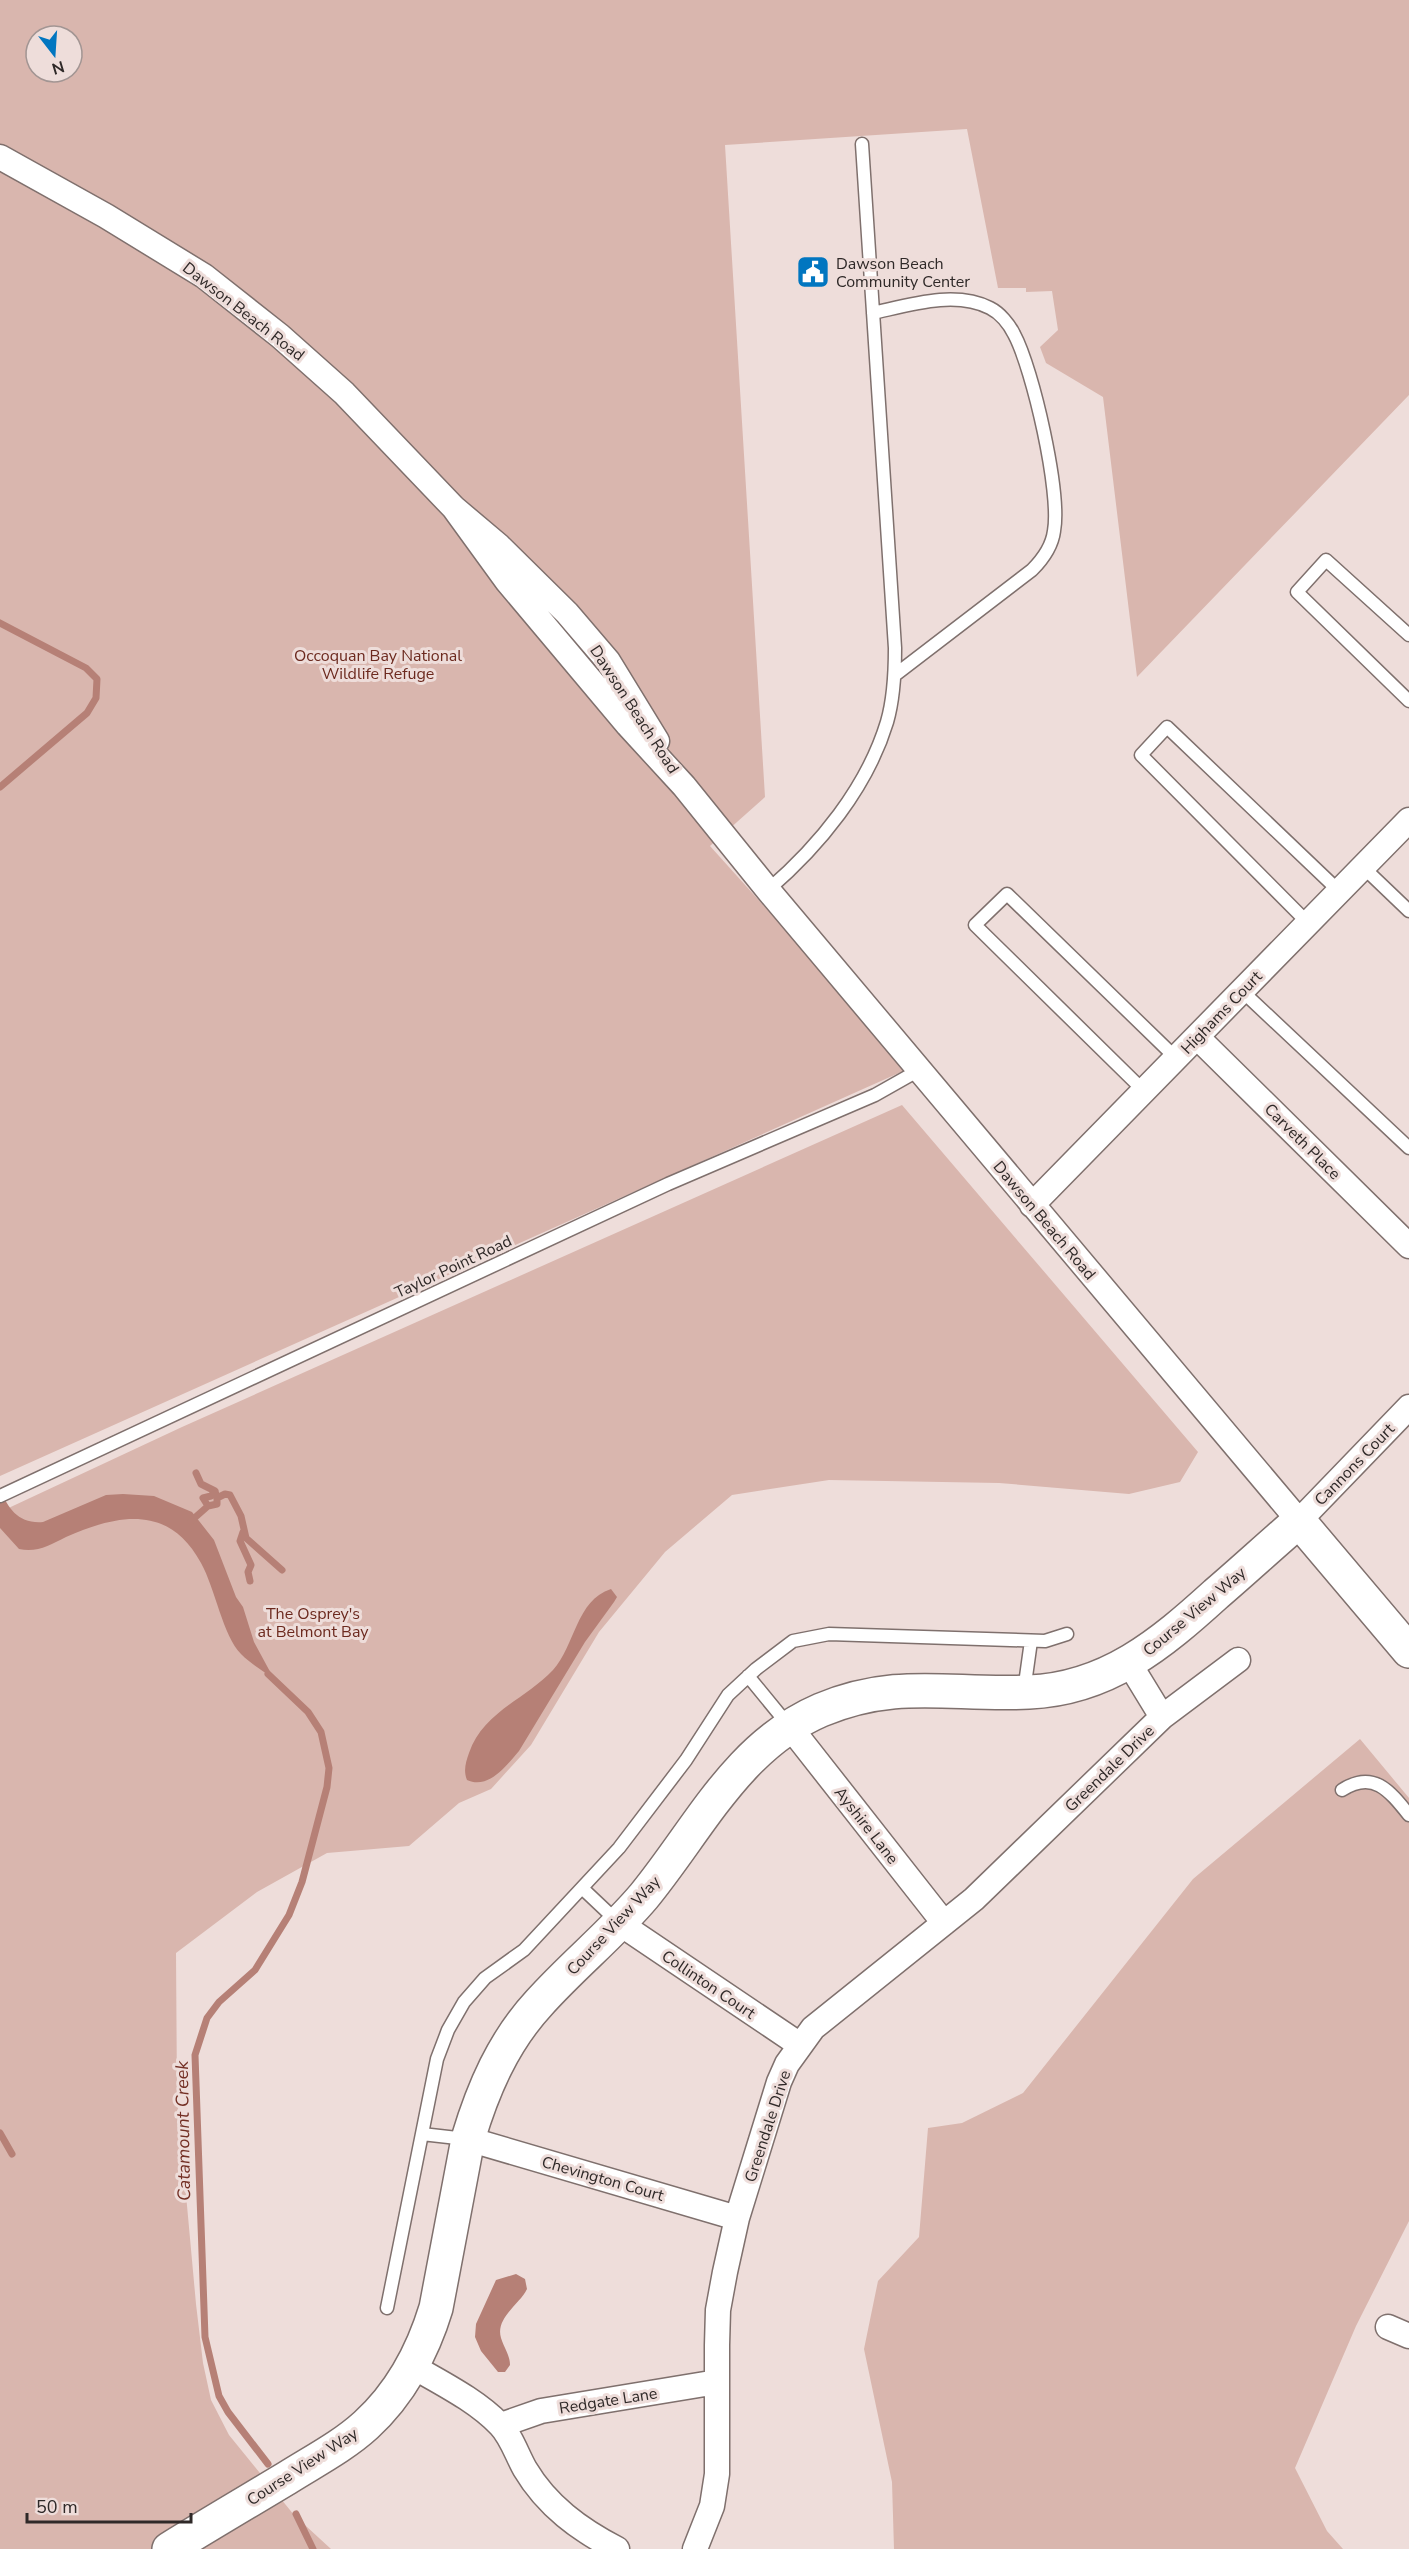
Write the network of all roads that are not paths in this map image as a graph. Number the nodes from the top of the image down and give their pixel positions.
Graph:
1 (862, 144) dead end
2 (0, 157) edge
3 (873, 313) junction
4 (1409, 635) edge
5 (895, 675) junction
6 (1409, 701) edge
7 (1409, 819) edge
8 (1362, 867) junction
9 (768, 890) junction
10 (1339, 891) junction
11 (1409, 911) edge
12 (1308, 923) junction
13 (1242, 991) junction
14 (1197, 1036) junction
15 (1176, 1058) junction
16 (921, 1069) junction
17 (1144, 1091) junction
18 (1409, 1148) edge
19 (1032, 1205) junction
20 (1409, 1246) edge
21 (1409, 1407) edge
22 (4, 1494) edge
23 (1299, 1521) junction
24 (1067, 1634) dead end
25 (1031, 1641) junction
26 (1409, 1651) edge
27 (1238, 1660) dead end
28 (1129, 1663) junction
29 (748, 1676) junction
30 (1023, 1692) junction
31 (1162, 1717) junction
32 (790, 1727) junction
33 (1342, 1790) dead end
34 (1409, 1815) edge
35 (582, 1888) junction
36 (619, 1923) junction
37 (944, 1923) junction
38 (800, 2045) junction
39 (422, 2134) junction
40 (468, 2139) junction
41 (737, 2218) junction
42 (387, 2308) dead end
43 (412, 2366) junction
44 (717, 2382) junction
45 (501, 2426) junction
46 (169, 2549) edge
47 (617, 2549) edge
48 (695, 2549) edge

1 - 3 lane
2 - 9 street, Dawson Beach Road
3 - 5 lane
3 - 5 lane
4 - 6 lane
5 - 9 lane
7 - 8 street, Highams Court
8 - 10 street, Highams Court
8 - 11 lane
9 - 16 street, Dawson Beach Road
10 - 12 street, Highams Court
10 - 12 lane
12 - 13 street, Highams Court
13 - 14 street, Highams Court
13 - 18 lane
14 - 15 street, Highams Court
14 - 20 street, Carveth Place
15 - 17 street, Highams Court
15 - 17 lane
16 - 19 street, Dawson Beach Road
16 - 22 lane, Taylor Point Road
17 - 19 street, Highams Court
19 - 23 street, Dawson Beach Road
21 - 23 street, Cannons Court
23 - 26 street, Dawson Beach Road
23 - 28 street, Course View Way
24 - 25 lane
25 - 29 lane
25 - 30 lane
27 - 31 street, Greendale Drive
28 - 30 street, Course View Way
28 - 31 street, Greendale Drive
29 - 32 lane
29 - 35 lane
30 - 32 street, Course View Way
31 - 37 street, Greendale Drive
32 - 36 street, Course View Way
32 - 37 street, Ayshire Lane
33 - 34 lane
35 - 36 lane
35 - 39 lane
36 - 38 street, Collinton Court
36 - 40 street, Course View Way
37 - 38 street, Greendale Drive
38 - 41 street, Greendale Drive
39 - 40 lane
39 - 42 lane
40 - 41 street, Chevington Court
40 - 43 street, Course View Way
41 - 44 street, Greendale Drive
43 - 45 street
43 - 46 street, Course View Way
44 - 45 street, Redgate Lane
44 - 48 street, Greendale Drive
45 - 47 street

